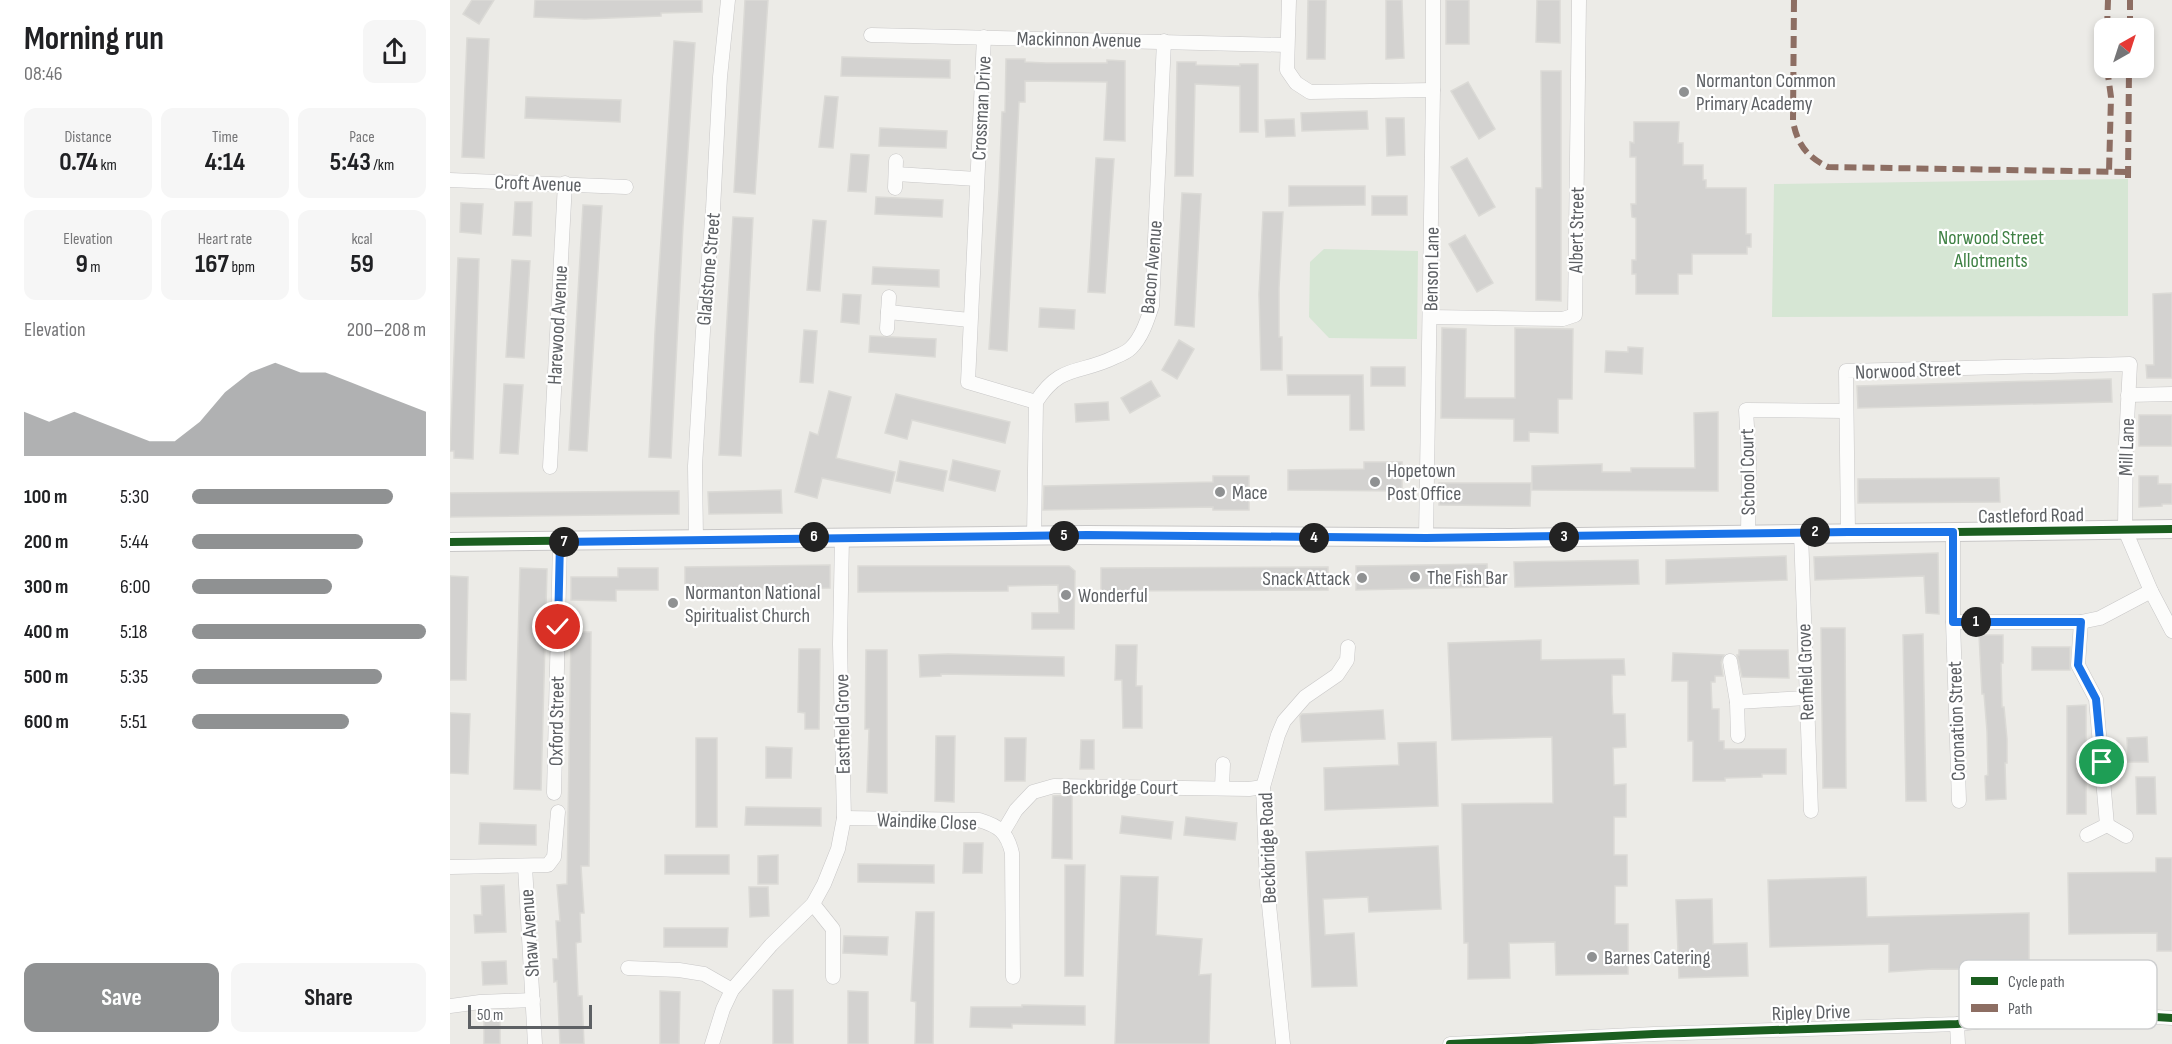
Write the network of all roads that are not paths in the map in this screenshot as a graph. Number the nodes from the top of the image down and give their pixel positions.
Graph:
1 (728, 0) edge
2 (1289, 0) edge
3 (1433, 0) edge
4 (1579, 0) edge
5 (871, 34) dead end
6 (984, 37) junction
7 (1164, 41) junction
8 (1287, 45) junction
9 (1433, 90) junction
10 (896, 174) dead end
11 (977, 179) junction
12 (450, 180) edge
13 (565, 183) junction
14 (626, 187) dead end
15 (889, 297) dead end
16 (888, 312) junction
17 (1430, 317) junction
18 (970, 320) junction
19 (887, 329) dead end
20 (2130, 363) joint
21 (2172, 394) edge
22 (2128, 395) junction
23 (1036, 402) junction
24 (1846, 411) junction
25 (550, 467) dead end
26 (2172, 529) edge
27 (2125, 530) junction
28 (1848, 532) junction
29 (1953, 532) junction
30 (1801, 533) junction
31 (1748, 534) junction
32 (842, 537) junction
33 (1034, 537) junction
34 (1426, 538) junction
35 (696, 539) junction
36 (450, 542) edge
37 (560, 542) junction
38 (2151, 591) junction
39 (1953, 622) junction
40 (2081, 622) junction
41 (2172, 631) edge
42 (1348, 647) dead end
43 (1730, 661) dead end
44 (1806, 698) junction
45 (1737, 702) junction
46 (1738, 736) dead end
47 (1223, 764) dead end
48 (1263, 787) junction
49 (1222, 788) junction
50 (554, 793) dead end
51 (1959, 801) dead end
52 (1811, 811) dead end
53 (558, 812) dead end
54 (844, 818) junction
55 (2107, 825) junction
56 (1003, 832) junction
57 (2087, 835) dead end
58 (2126, 836) dead end
59 (451, 867) edge
60 (525, 867) junction
61 (813, 904) junction
62 (628, 968) dead end
63 (833, 977) dead end
64 (1013, 977) dead end
65 (732, 990) junction
66 (533, 1000) junction
67 (450, 1006) edge
68 (2157, 1016) edge
69 (2172, 1017) edge
70 (1957, 1024) joint
71 (535, 1044) edge
72 (712, 1044) edge
73 (1283, 1044) edge
74 (1450, 1044) edge
75 (1958, 1044) edge

1 - 35 street, Gladstone Street
2 - 8 street
3 - 9 street, Benson Lane
4 - 17 street, Albert Street
5 - 6 street, Mackinnon Avenue
6 - 7 street, Mackinnon Avenue
6 - 11 street, Crossman Drive
7 - 8 street, Mackinnon Avenue
7 - 23 street, Bacon Avenue
8 - 9 street
9 - 17 street, Benson Lane
10 - 11 street, Crossman Drive
11 - 18 street, Crossman Drive
12 - 13 street, Croft Avenue
13 - 14 street, Croft Avenue
13 - 25 street, Harewood Avenue
15 - 16 street
16 - 18 street
16 - 19 street
17 - 34 street, Benson Lane
18 - 23 street, Crossman Drive
20 - 22 street, Mill Lane
20 - 24 street, Norwood Street
21 - 22 street
22 - 27 street, Mill Lane
23 - 33 street
24 - 28 street, Norwood Street
24 - 31 street, School Court
26 - 27 street, Castleford Road
27 - 29 street, Castleford Road
27 - 38 street
28 - 29 street, Castleford Road
28 - 30 street, Castleford Road
29 - 39 street, Coronation Street
30 - 31 street, Castleford Road
30 - 44 street, Renfield Grove
31 - 34 street, Castleford Road
32 - 33 street, Castleford Road
32 - 35 street, Castleford Road
32 - 54 street, Eastfield Grove
33 - 34 street, Castleford Road
35 - 37 street, Castleford Road
36 - 37 street, Castleford Road
37 - 50 street, Oxford Street
38 - 40 street
38 - 41 street
39 - 40 street
39 - 51 street, Coronation Street
40 - 55 street
42 - 48 street, Beckbridge Road
43 - 45 street
44 - 45 street
44 - 52 street, Renfield Grove
45 - 46 street
47 - 49 street
48 - 49 street, Beckbridge Court
48 - 73 street, Beckbridge Road
49 - 56 street, Beckbridge Court
53 - 60 street, Shaw Avenue
54 - 56 street, Waindike Close
54 - 61 street, Eastfield Grove
55 - 57 street
55 - 58 street
56 - 64 street, Waindike Close
59 - 60 street, Shaw Avenue
60 - 66 street, Shaw Avenue
61 - 63 street
61 - 65 street, Eastfield Grove
62 - 65 street
65 - 72 street, Eastfield Grove
66 - 67 street, Shaw Avenue
66 - 71 street, Shaw Avenue
68 - 69 street, Ripley Drive
70 - 74 street, Ripley Drive
70 - 75 street

